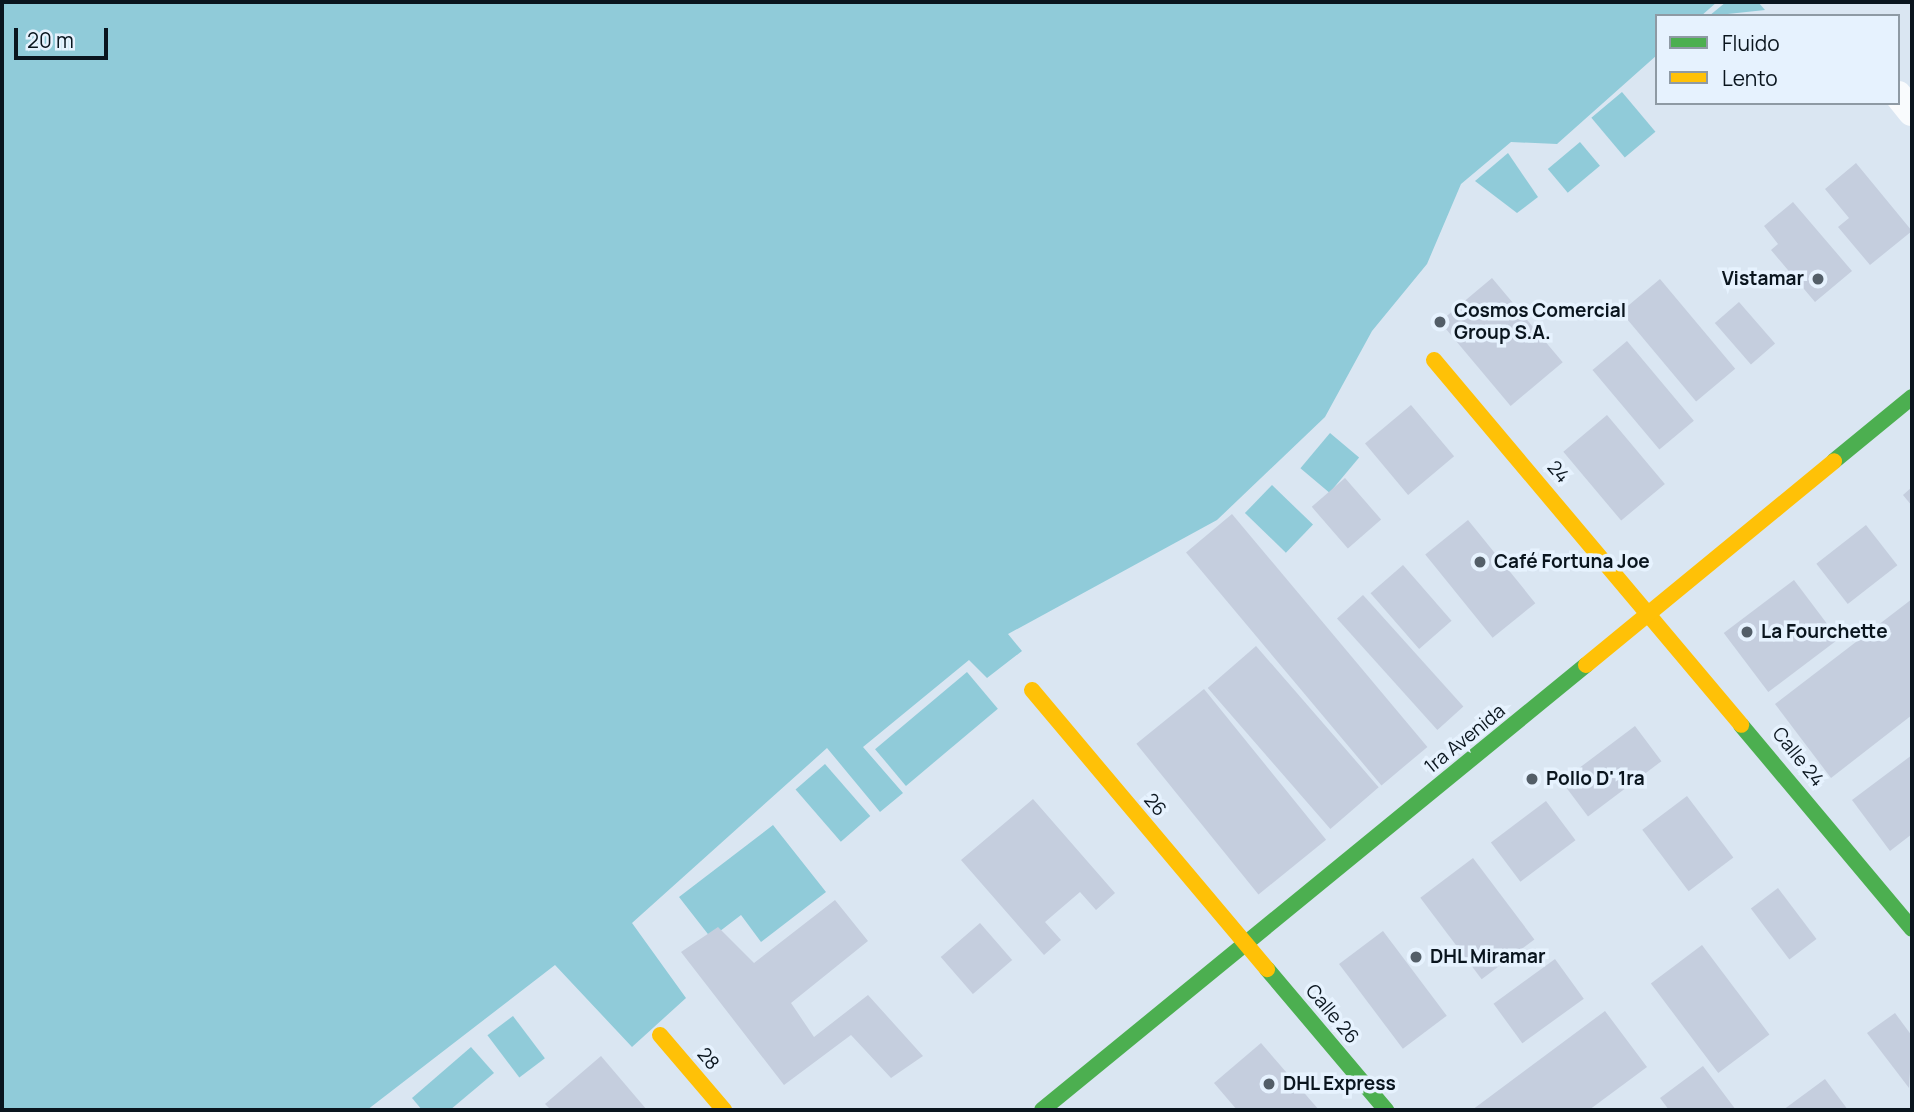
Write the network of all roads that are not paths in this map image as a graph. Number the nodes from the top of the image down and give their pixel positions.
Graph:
1 (1900, 98) edge
2 (1912, 113) edge
3 (1434, 360) dead end
4 (1912, 397) edge
5 (1651, 612) junction
6 (1032, 690) dead end
7 (1912, 929) edge
8 (1246, 946) junction
9 (660, 1035) dead end
10 (724, 1110) edge
11 (1042, 1110) edge
12 (1386, 1110) edge

1 - 2 street
3 - 5 street, 24
4 - 5 street, 1ra Avenida
5 - 7 street, Calle 24
5 - 8 street, 1ra Avenida
6 - 8 street, 26
8 - 11 street, 1ra Avenida
8 - 12 street, Calle 26
9 - 10 street, 28

